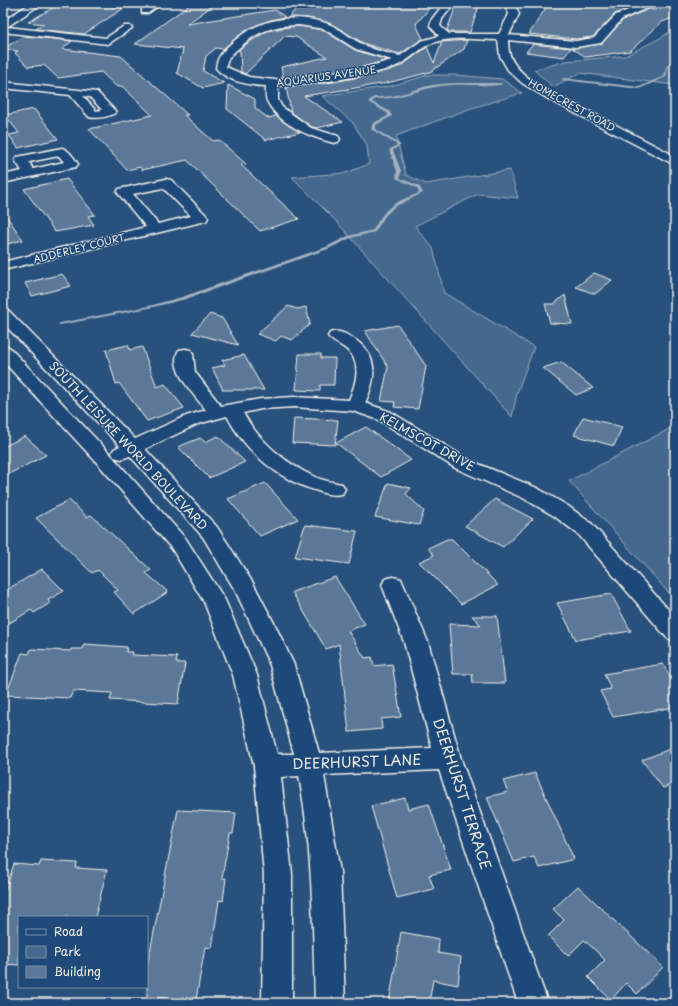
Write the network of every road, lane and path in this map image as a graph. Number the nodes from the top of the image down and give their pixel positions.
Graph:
1 (21, 3) edge
2 (37, 3) edge
3 (157, 3) edge
4 (447, 3) edge
5 (509, 3) edge
6 (653, 3) edge
7 (145, 11) dead end
8 (3, 14) edge
9 (3, 26) edge
10 (127, 28) dead end
11 (3, 29) edge
12 (447, 37) junction
13 (503, 37) junction
14 (402, 60) junction
15 (272, 84) junction
16 (3, 86) edge
17 (74, 93) dead end
18 (334, 140) dead end
19 (675, 148) edge
20 (659, 152) junction
21 (675, 161) edge
22 (30, 173) dead end
23 (3, 179) edge
24 (155, 229) junction
25 (3, 266) edge
26 (3, 314) edge
27 (336, 336) dead end
28 (3, 351) edge
29 (185, 354) dead end
30 (355, 406) junction
31 (225, 411) junction
32 (132, 447) junction
33 (105, 460) junction
34 (335, 489) dead end
35 (392, 585) dead end
36 (675, 632) edge
37 (448, 759) junction
38 (309, 763) junction
39 (266, 766) junction
40 (277, 1003) edge
41 (330, 1003) edge
42 (533, 1003) edge

1 - 8 street
2 - 9 street
3 - 7 street
4 - 12 street
5 - 13 street
6 - 13 street, AQUARIUS AVENUE
10 - 11 street
12 - 13 street, AQUARIUS AVENUE
12 - 14 street, AQUARIUS AVENUE
13 - 20 street, HOMECREST ROAD
14 - 15 street, AQUARIUS AVENUE
14 - 15 street, AQUARIUS AVENUE
15 - 18 street
16 - 17 street
19 - 20 street
20 - 21 street, HOMECREST ROAD
22 - 23 street
24 - 24 street, ADDERLEY COURT
24 - 25 street, ADDERLEY COURT
26 - 32 street, SOUTH LEISURE WORLD BOULEVARD
27 - 30 street
28 - 33 street
29 - 31 street
30 - 31 street, KELMSCOT DRIVE
30 - 36 street, KELMSCOT DRIVE
31 - 32 street, KELMSCOT DRIVE
31 - 34 street
32 - 33 street, KELMSCOT DRIVE
32 - 38 street, SOUTH LEISURE WORLD BOULEVARD
33 - 39 street
35 - 37 street, DEERHURST TERRACE
37 - 38 street, DEERHURST LANE
37 - 42 street, DEERHURST TERRACE
38 - 39 street, DEERHURST LANE
38 - 41 street, SOUTH LEISURE WORLD BOULEVARD
39 - 40 street

